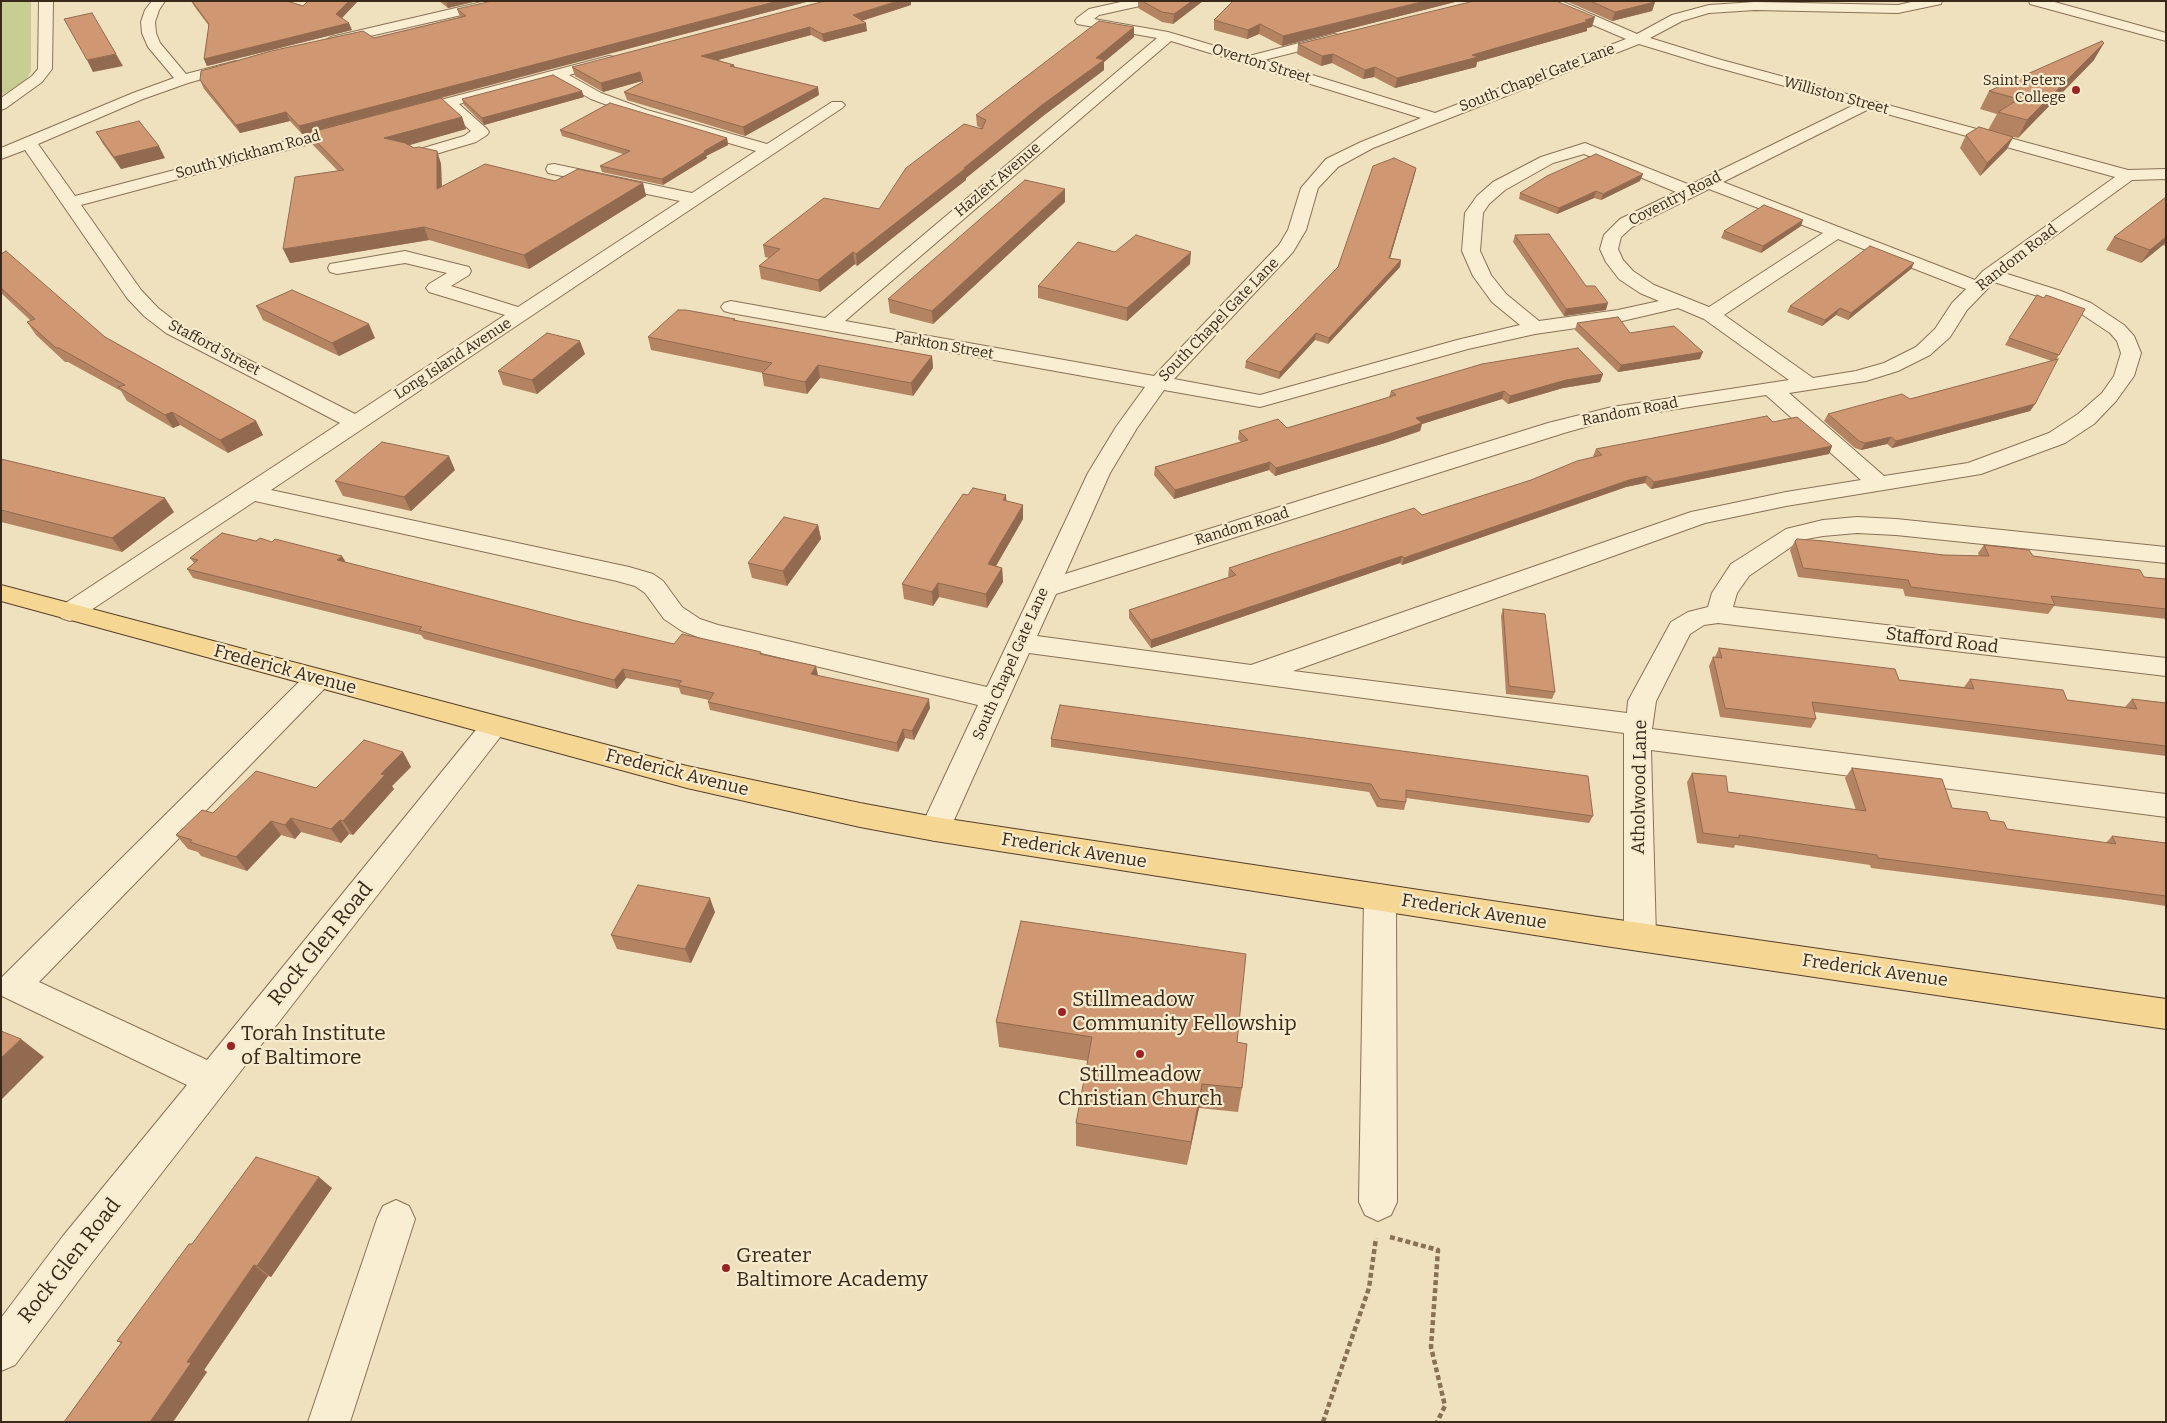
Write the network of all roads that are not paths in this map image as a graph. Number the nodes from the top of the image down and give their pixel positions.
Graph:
1 (46, 1) edge
2 (159, 1) edge
3 (505, 1) edge
4 (1144, 1) edge
5 (1550, 1) edge
6 (1936, 1) edge
7 (2035, 1) edge
8 (1352, 34) edge
9 (1168, 36) junction
10 (2166, 37) edge
11 (1638, 39) junction
12 (314, 45) edge
13 (624, 56) edge
14 (252, 60) edge
15 (1248, 60) junction
16 (557, 74) junction
17 (183, 80) junction
18 (448, 102) junction
19 (1, 105) edge
20 (837, 105) dead end
21 (1866, 105) junction
22 (401, 115) edge
23 (1436, 118) junction
24 (363, 125) edge
25 (29, 143) junction
26 (770, 150) junction
27 (1, 154) edge
28 (419, 154) edge
29 (554, 169) dead end
30 (2166, 174) edge
31 (2128, 175) junction
32 (1708, 182) junction
33 (1689, 192) junction
34 (696, 198) junction
35 (69, 203) junction
36 (1838, 232) junction
37 (337, 268) dead end
38 (1984, 281) junction
39 (1680, 302) junction
40 (731, 307) dead end
41 (522, 314) junction
42 (1711, 315) junction
43 (829, 325) junction
44 (1535, 328) junction
45 (1158, 384) junction
46 (1809, 385) junction
47 (1771, 388) junction
48 (356, 423) junction
49 (1880, 485) junction
50 (251, 492) junction
51 (2166, 555) edge
52 (1045, 589) junction
53 (1, 593) edge
54 (70, 612) junction
55 (1718, 614) junction
56 (1021, 643) junction
57 (2166, 668) edge
58 (1252, 675) junction
59 (318, 679) junction
60 (995, 698) junction
61 (494, 727) junction
62 (1638, 731) junction
63 (2166, 806) edge
64 (935, 829) junction
65 (1380, 897) junction
66 (1640, 937) junction
67 (2166, 1014) edge
68 (213, 1080) junction
69 (1378, 1202) dead end
70 (396, 1219) dead end
71 (1, 1351) edge
72 (329, 1422) edge

1 - 19 street
2 - 17 street
3 - 12 street
4 - 9 street, Overton Street
5 - 11 street, Williston Street
6 - 11 street, South Chapel Gate Lane
7 - 10 street
8 - 15 street
9 - 15 street, Overton Street
9 - 43 street, Hazlett Avenue
11 - 21 street, Williston Street
11 - 23 street, South Chapel Gate Lane
13 - 16 street
14 - 17 street
15 - 23 street, Overton Street
16 - 18 street
16 - 26 street
17 - 25 street
18 - 22 street
18 - 28 street
20 - 26 street, Long Island Avenue
21 - 31 street, Williston Street
21 - 32 street, Coventry Road
23 - 45 street, South Chapel Gate Lane
24 - 35 street, South Wickham Road
25 - 27 street
25 - 35 street, Stafford Street
26 - 34 street, Long Island Avenue
29 - 34 street
30 - 31 street
31 - 38 street, Random Road
32 - 33 street, Coventry Road
32 - 36 street
33 - 39 street, Coventry Road
33 - 44 street
34 - 41 street, Long Island Avenue
35 - 48 street, Stafford Street
36 - 38 street
36 - 42 street
37 - 41 street
38 - 46 street, Random Road
38 - 49 street
39 - 42 street, Coventry Road
39 - 44 street, Parkton Street
40 - 43 street, Parkton Street
41 - 48 street, Long Island Avenue
42 - 46 street, Coventry Road
43 - 45 street, Parkton Street
44 - 45 street, Parkton Street
45 - 52 street, South Chapel Gate Lane
46 - 47 street, Random Road
47 - 49 street
47 - 52 street, Random Road
48 - 50 street, Long Island Avenue
49 - 58 street
50 - 54 street, Long Island Avenue
50 - 60 street
51 - 55 street
52 - 56 street, South Chapel Gate Lane
53 - 54 main road, Frederick Avenue
54 - 59 main road, Frederick Avenue
55 - 57 street, Stafford Road
55 - 62 street, Atholwood Lane
56 - 58 street
56 - 60 street, South Chapel Gate Lane
58 - 62 street
59 - 61 main road, Frederick Avenue
59 - 68 street
60 - 64 street, South Chapel Gate Lane
61 - 64 main road, Frederick Avenue
61 - 68 street, Rock Glen Road
62 - 63 street
62 - 66 street, Atholwood Lane
64 - 65 main road, Frederick Avenue
65 - 66 main road, Frederick Avenue
65 - 69 street
66 - 67 main road, Frederick Avenue
68 - 71 street, Rock Glen Road
70 - 72 street

